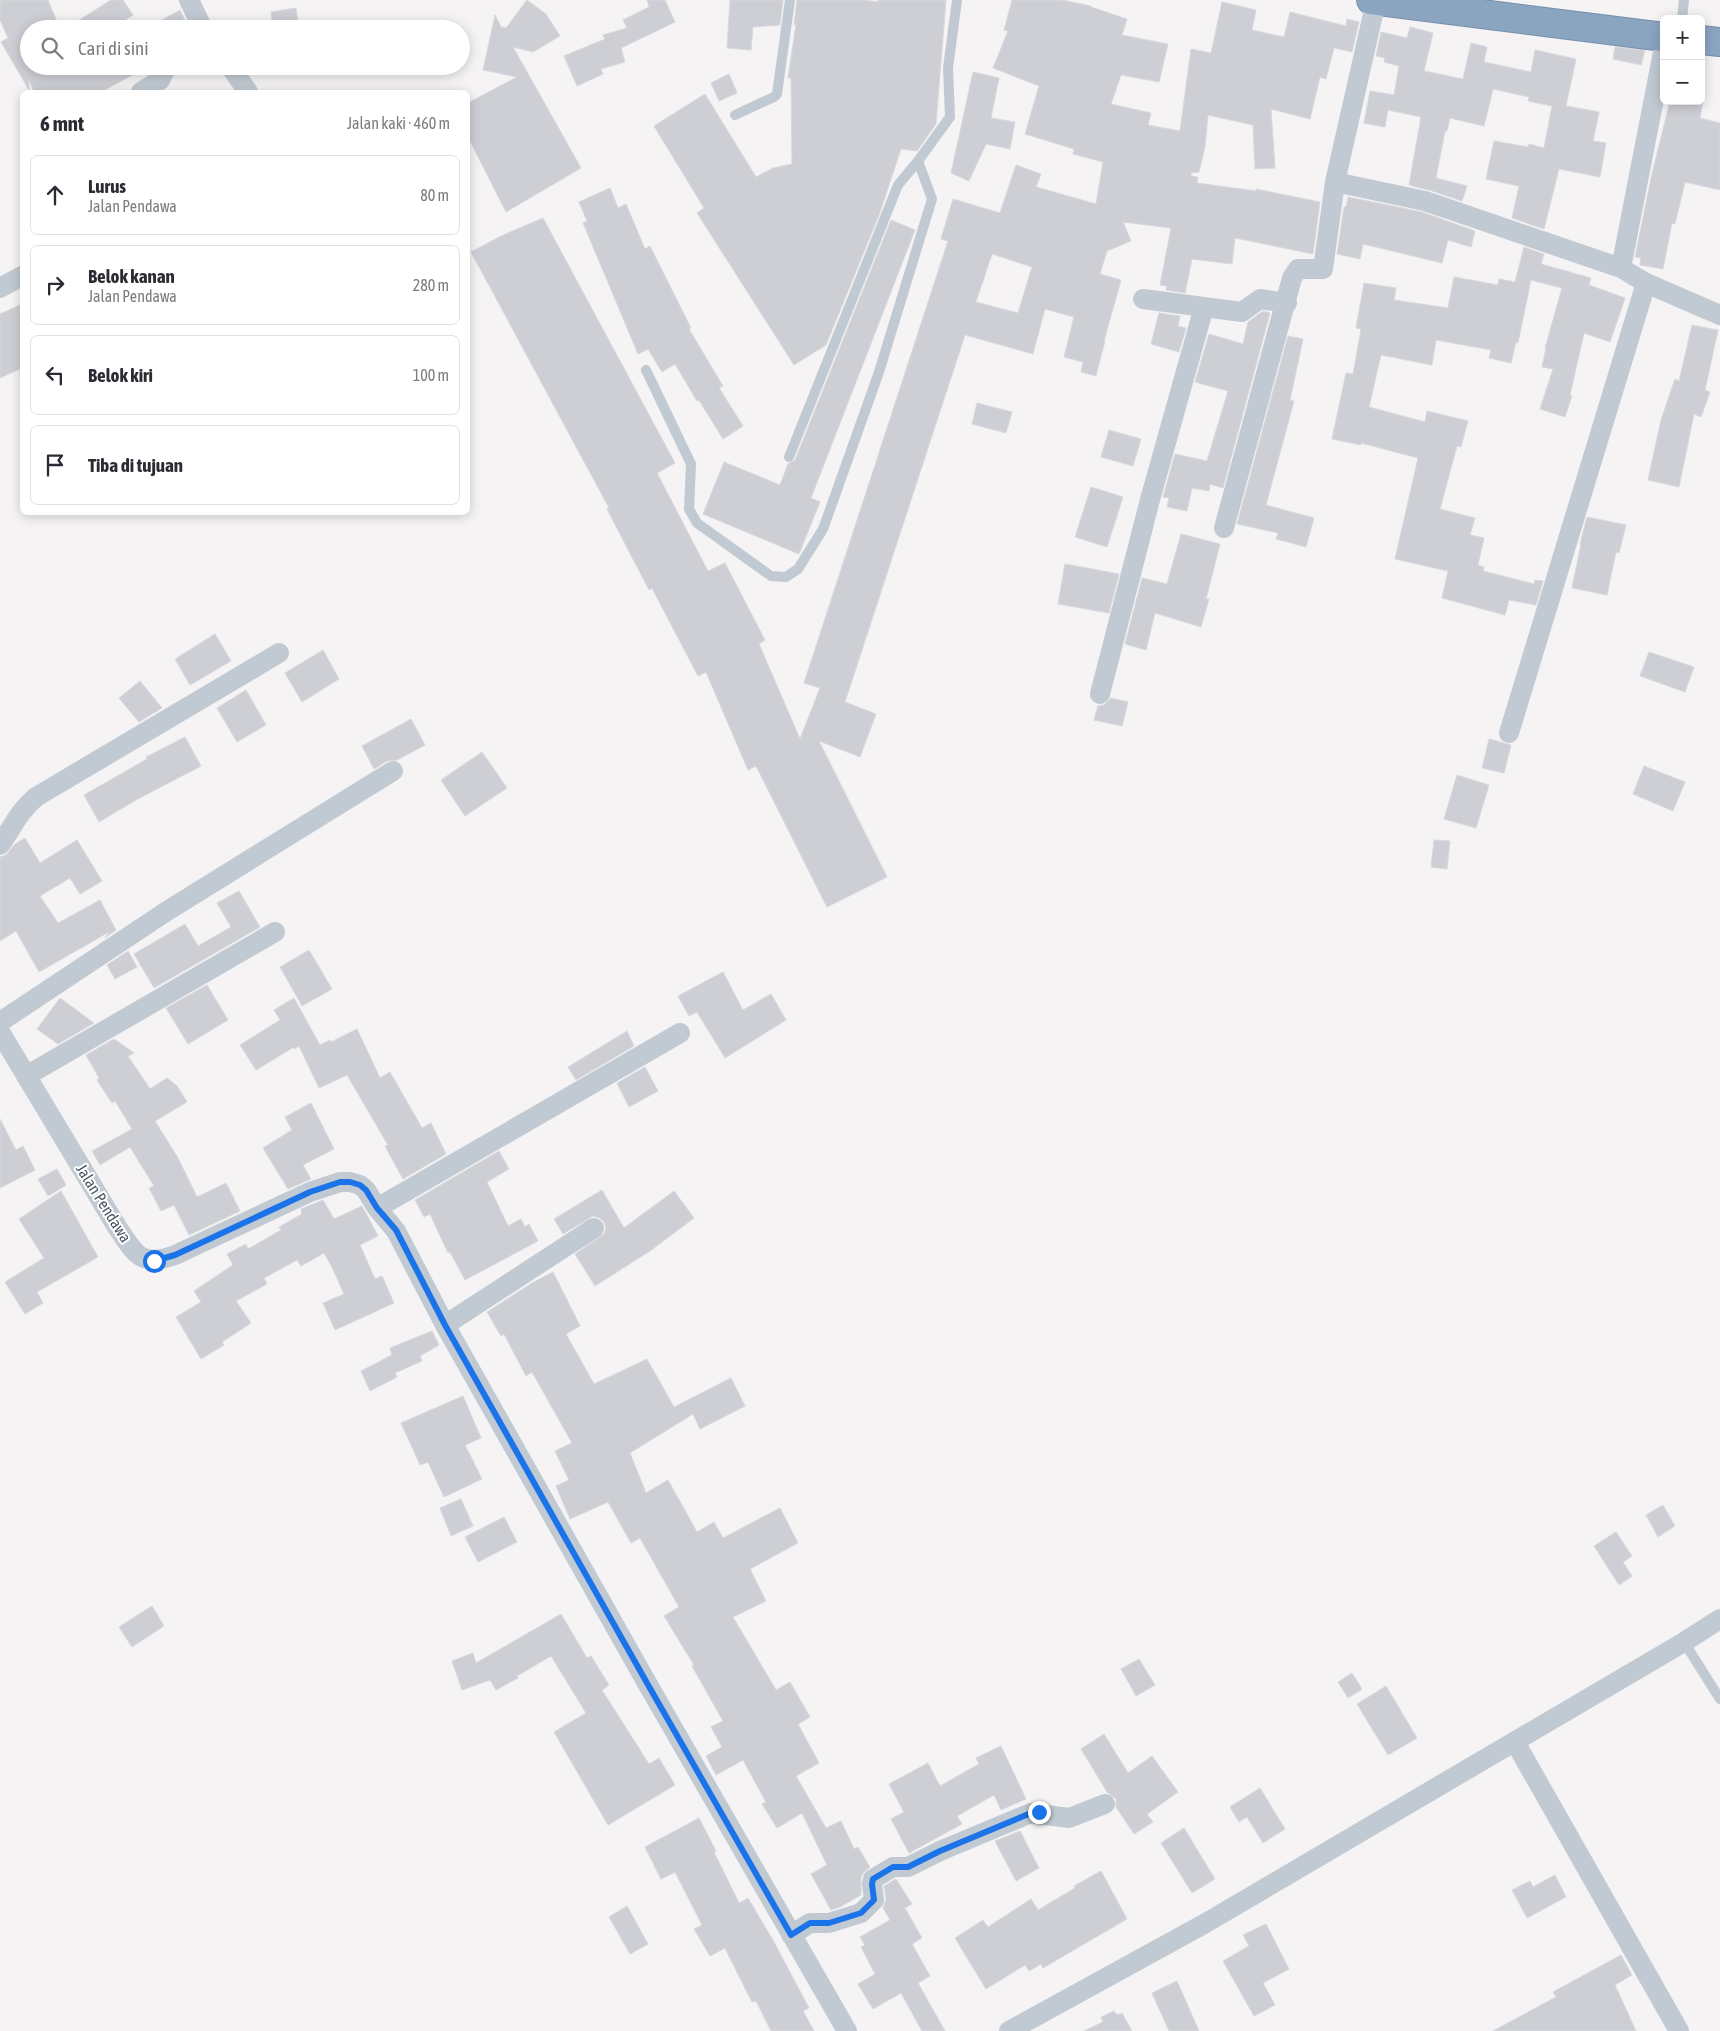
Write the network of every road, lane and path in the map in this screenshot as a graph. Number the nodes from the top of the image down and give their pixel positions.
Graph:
1 (189, 0) edge
2 (790, 0) edge
3 (958, 0) edge
4 (1373, 0) edge
5 (1684, 0) edge
6 (1445, 5) edge
7 (1682, 15) edge
8 (199, 20) edge
9 (1660, 36) edge
10 (1705, 40) edge
11 (1720, 42) edge
12 (1661, 60) edge
13 (162, 75) edge
14 (236, 75) edge
15 (143, 90) edge
16 (247, 90) edge
17 (735, 115) dead end
18 (918, 161) junction
19 (1335, 182) junction
20 (1621, 268) junction
21 (20, 277) edge
22 (1646, 283) junction
23 (0, 288) edge
24 (1144, 299) dead end
25 (1287, 303) junction
26 (1204, 307) junction
27 (1720, 315) edge
28 (646, 370) dead end
29 (789, 458) dead end
30 (1224, 528) dead end
31 (279, 653) dead end
32 (1100, 694) dead end
33 (1509, 734) dead end
34 (393, 771) dead end
35 (0, 845) edge
36 (275, 932) dead end
37 (0, 1022) edge
38 (0, 1032) edge
39 (680, 1032) dead end
40 (26, 1076) junction
41 (377, 1208) junction
42 (594, 1228) dead end
43 (445, 1325) junction
44 (1720, 1619) edge
45 (1684, 1642) junction
46 (1720, 1700) edge
47 (1515, 1742) junction
48 (1105, 1804) dead end
49 (791, 1935) junction
50 (847, 2031) edge
51 (1009, 2031) edge
52 (1679, 2031) edge

1 - 8 street
2 - 17 lane
3 - 18 lane
4 - 6 highway
4 - 19 street
5 - 7 lane
6 - 9 highway
10 - 11 highway
12 - 20 street
13 - 15 street
14 - 16 street
18 - 28 lane
18 - 29 lane
19 - 20 street
19 - 25 street
20 - 22 street
21 - 23 street
22 - 27 street
22 - 33 street
24 - 26 street
25 - 26 street
25 - 30 street
26 - 32 street
31 - 35 street
34 - 37 street
36 - 40 street
38 - 40 street, Jalan Pendawa
39 - 41 street
40 - 41 street, Jalan Pendawa
41 - 43 street, Jalan Pendawa
42 - 43 street
43 - 49 street, Jalan Pendawa
44 - 45 street
45 - 46 lane
45 - 47 street
47 - 51 street
47 - 52 street
48 - 49 street
49 - 50 street, Jalan Pendawa

